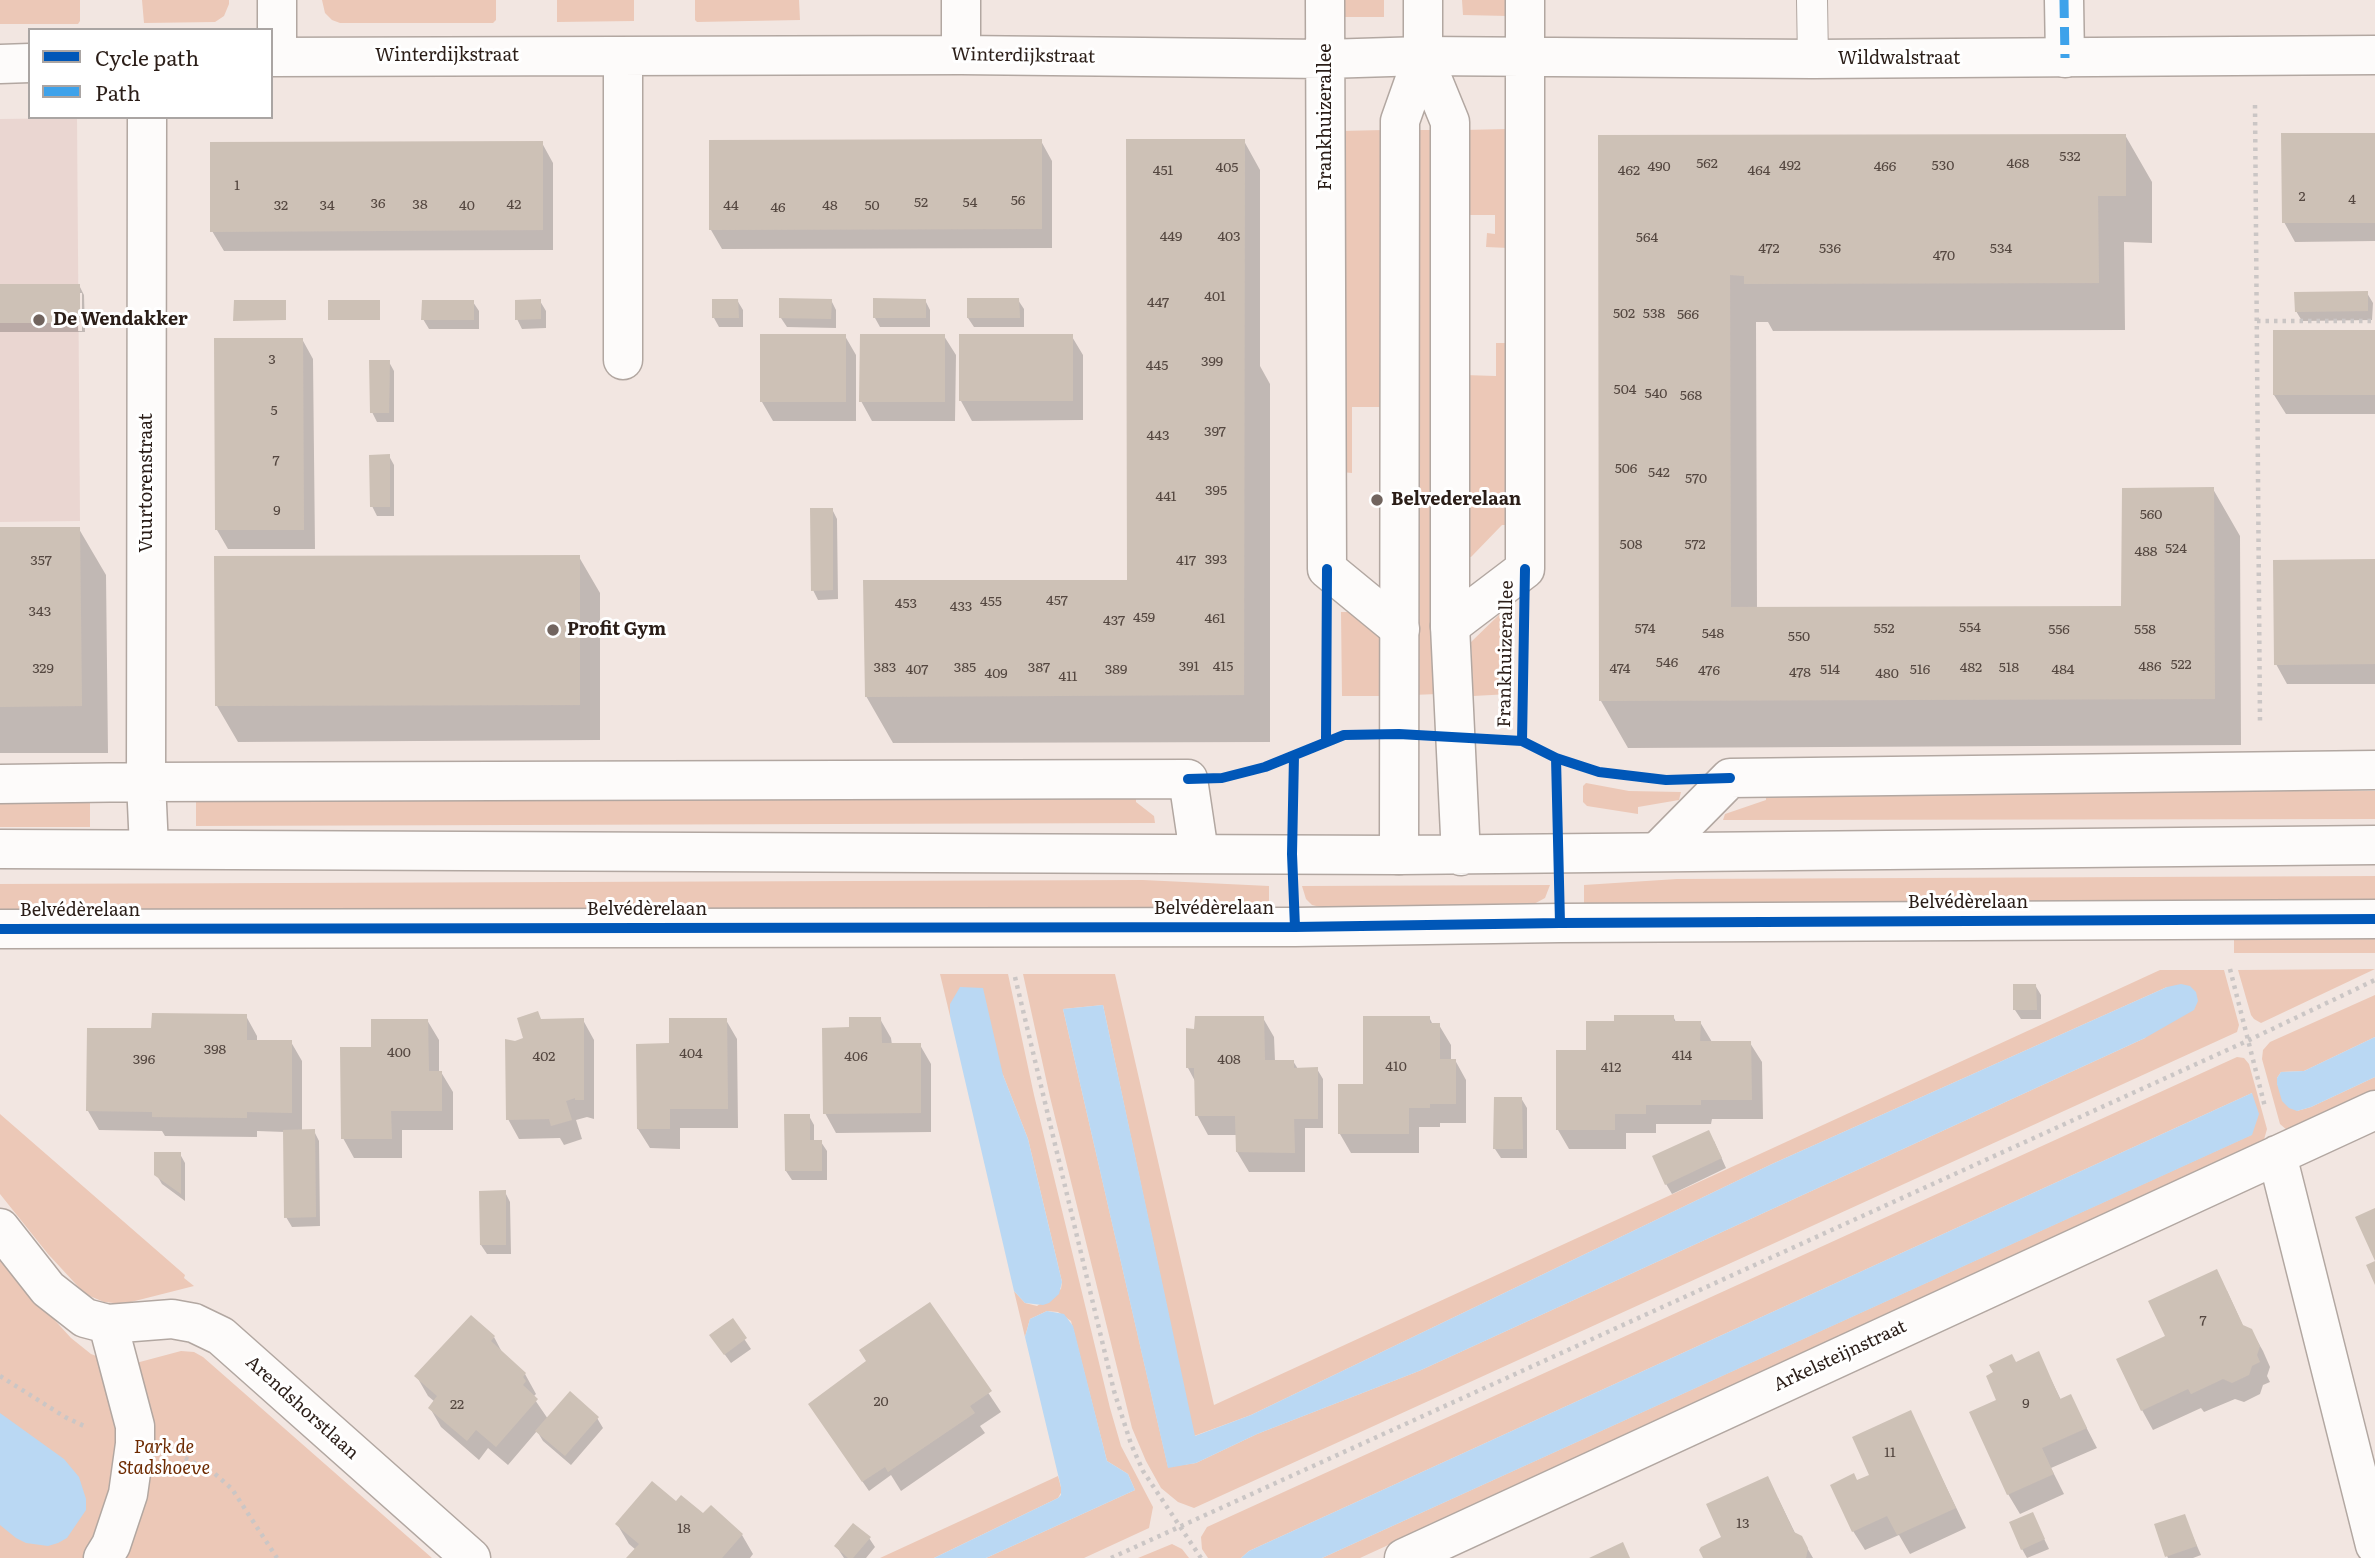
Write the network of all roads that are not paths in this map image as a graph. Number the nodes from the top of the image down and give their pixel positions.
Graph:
1 (277, 0) edge
2 (961, 0) edge
3 (1325, 0) edge
4 (1423, 0) edge
5 (1525, 0) edge
6 (1812, 0) edge
7 (2064, 0) edge
8 (961, 55) junction
9 (2375, 55) edge
10 (623, 56) junction
11 (1423, 56) junction
12 (274, 57) edge
13 (2065, 58) junction
14 (1325, 59) junction
15 (1525, 59) junction
16 (1813, 59) junction
17 (28, 63) edge
18 (0, 64) edge
19 (148, 119) edge
20 (623, 360) dead end
21 (1450, 626) junction
22 (1399, 628) junction
23 (2375, 770) edge
24 (146, 782) junction
25 (0, 785) edge
26 (2375, 845) edge
27 (149, 848) junction
28 (0, 849) edge
29 (1658, 851) junction
30 (1199, 853) junction
31 (1399, 855) junction
32 (1461, 856) junction
33 (2375, 919) edge
34 (0, 929) edge
35 (2375, 1110) edge
36 (2277, 1155) junction
37 (0, 1228) edge
38 (108, 1324) junction
39 (2375, 1545) edge
40 (103, 1558) edge
41 (471, 1558) edge
42 (1404, 1558) edge

1 - 12 street
2 - 8 street
3 - 14 street, Frankhuizerallee
4 - 11 street
5 - 15 street, Frankhuizerallee
6 - 16 lane
7 - 13 street
8 - 10 street, Winterdijkstraat
8 - 14 street, Winterdijkstraat
9 - 13 street, Wildwalstraat
10 - 12 street, Winterdijkstraat
10 - 20 street
11 - 14 street, Winterdijkstraat
11 - 15 street, Wildwalstraat
11 - 21 street
11 - 22 street
13 - 16 street, Wildwalstraat
14 - 22 street, Frankhuizerallee
15 - 16 street, Wildwalstraat
15 - 21 street, Frankhuizerallee
17 - 18 street
19 - 24 street, Vuurtorenstraat
21 - 32 street
22 - 31 street
23 - 29 street
24 - 25 street
24 - 27 street, Vuurtorenstraat
24 - 30 street
26 - 29 street
27 - 28 street
27 - 30 street
29 - 32 street
30 - 31 street
31 - 32 street
33 - 34 street, Belvédèrelaan
35 - 36 street, Arkelsteijnstraat
36 - 39 street
36 - 42 street, Arkelsteijnstraat
37 - 38 street, Arendshorstlaan
38 - 40 street
38 - 41 street, Arendshorstlaan

